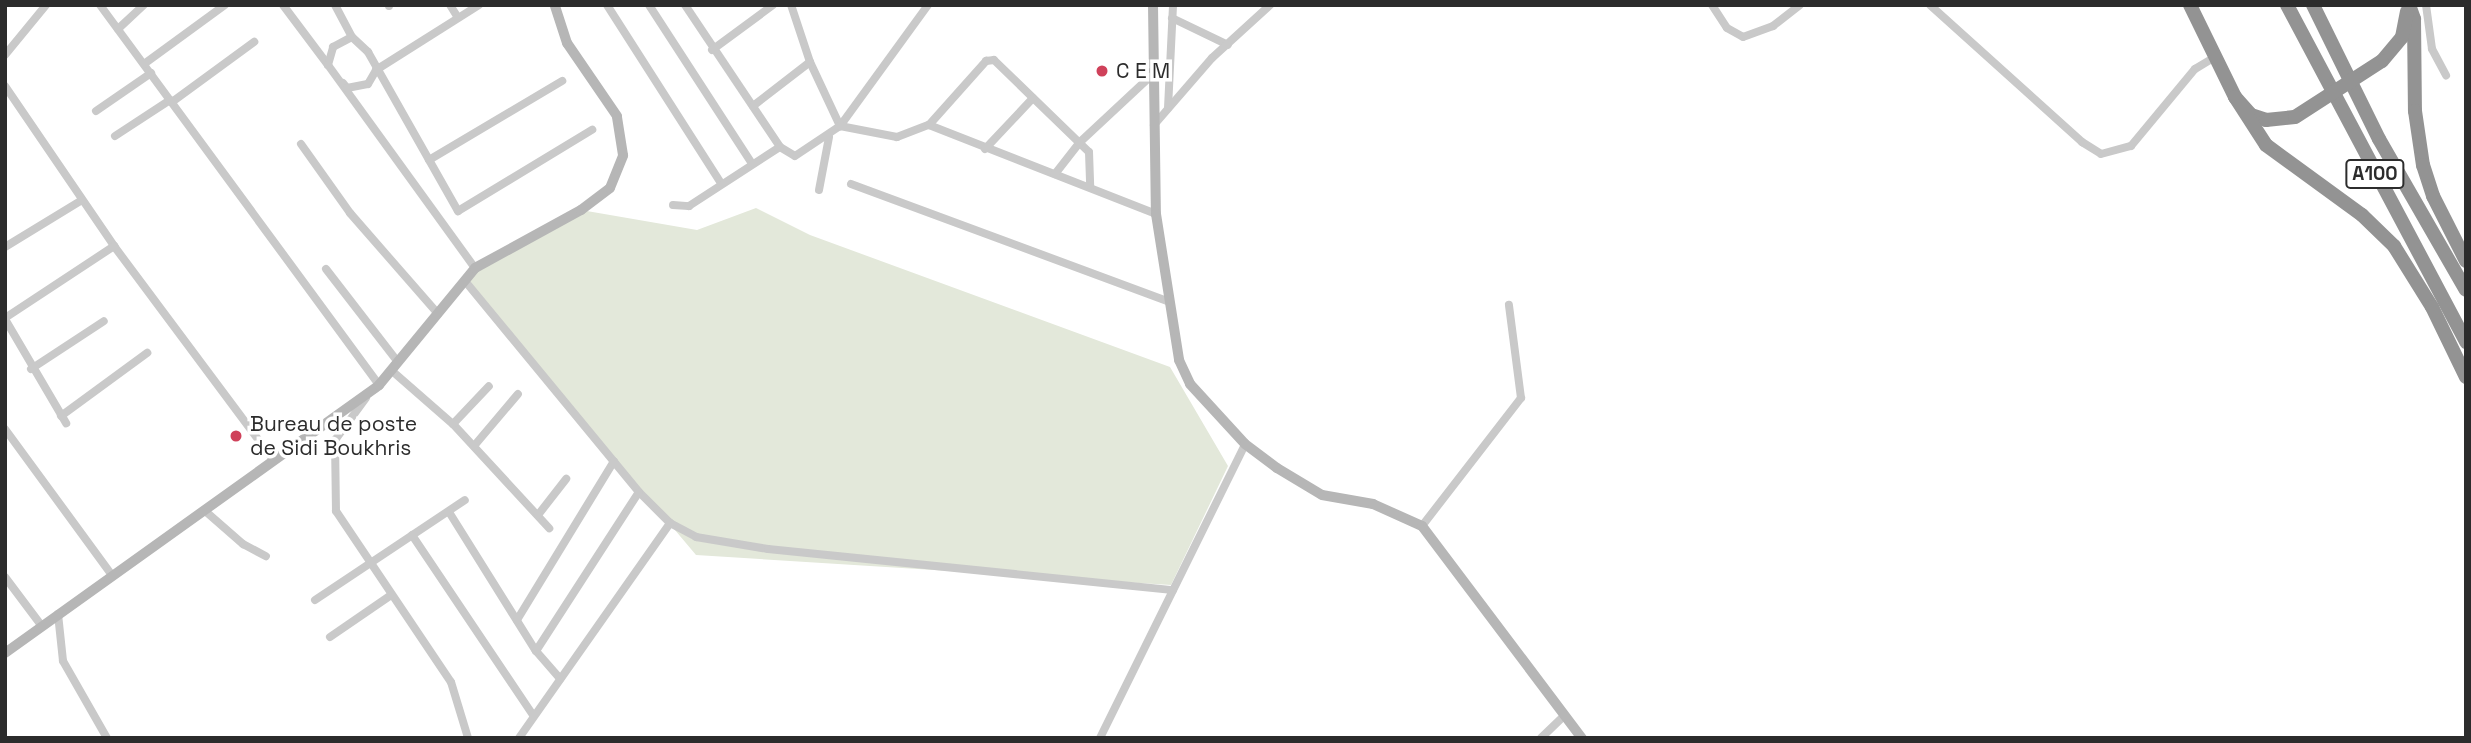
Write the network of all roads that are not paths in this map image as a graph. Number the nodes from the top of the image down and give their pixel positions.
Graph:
1 (46, 5) edge
2 (100, 5) edge
3 (144, 5) edge
4 (225, 5) edge
5 (283, 5) edge
6 (335, 5) edge
7 (450, 5) edge
8 (479, 5) edge
9 (555, 5) edge
10 (607, 5) edge
11 (649, 5) edge
12 (685, 5) edge
13 (773, 5) edge
14 (791, 5) edge
15 (928, 5) edge
16 (1153, 5) edge
17 (1172, 5) edge
18 (1270, 5) edge
19 (1712, 5) edge
20 (1800, 5) edge
21 (1930, 5) edge
22 (2287, 5) edge
23 (2313, 5) edge
24 (2408, 5) edge
25 (2426, 5) edge
26 (2191, 6) edge
27 (458, 18) junction
28 (1172, 18) junction
29 (118, 29) junction
30 (352, 37) junction
31 (254, 42) dead end
32 (1228, 45) junction
33 (712, 50) junction
34 (5, 55) edge
35 (2215, 57) junction
36 (810, 62) junction
37 (144, 64) junction
38 (328, 65) junction
39 (376, 70) junction
40 (151, 73) junction
41 (1153, 73) junction
42 (2446, 75) dead end
43 (562, 80) dead end
44 (5, 86) edge
45 (2235, 97) junction
46 (1032, 98) junction
47 (172, 101) junction
48 (9, 104) edge
49 (753, 106) junction
50 (1168, 108) junction
51 (96, 111) dead end
52 (929, 125) junction
53 (1154, 125) junction
54 (840, 126) junction
55 (592, 130) dead end
56 (114, 136) dead end
57 (829, 137) junction
58 (1079, 143) junction
59 (302, 144) dead end
60 (780, 147) junction
61 (985, 149) junction
62 (429, 160) junction
63 (751, 162) junction
64 (1055, 174) junction
65 (720, 182) junction
66 (851, 184) dead end
67 (1090, 187) junction
68 (819, 190) dead end
69 (82, 200) junction
70 (673, 205) dead end
71 (1156, 214) junction
72 (114, 246) junction
73 (5, 247) edge
74 (2466, 261) edge
75 (475, 268) junction
76 (326, 269) dead end
77 (465, 281) junction
78 (2466, 290) edge
79 (1167, 301) junction
80 (1508, 305) dead end
81 (438, 314) junction
82 (5, 318) edge
83 (104, 321) dead end
84 (13, 332) junction
85 (5, 338) edge
86 (2466, 342) edge
87 (147, 353) dead end
88 (394, 366) junction
89 (31, 369) junction
90 (2466, 377) edge
91 (379, 385) junction
92 (489, 386) dead end
93 (519, 394) dead end
94 (453, 424) junction
95 (5, 429) edge
96 (1245, 444) junction
97 (474, 446) junction
98 (274, 461) junction
99 (614, 461) junction
100 (566, 479) dead end
101 (639, 492) junction
102 (465, 500) dead end
103 (204, 510) junction
104 (449, 512) junction
105 (538, 515) junction
106 (670, 523) junction
107 (1422, 526) junction
108 (549, 528) dead end
109 (412, 535) junction
110 (267, 556) dead end
111 (370, 566) junction
112 (112, 575) junction
113 (5, 577) edge
114 (1173, 590) junction
115 (391, 595) junction
116 (316, 600) dead end
117 (58, 614) junction
118 (517, 620) junction
119 (41, 625) junction
120 (330, 637) dead end
121 (536, 651) junction
122 (5, 653) edge
123 (560, 679) junction
124 (533, 715) junction
125 (1565, 715) junction
126 (524, 735) edge
127 (107, 738) edge
128 (468, 738) edge
129 (1100, 738) edge
130 (1541, 738) edge
131 (1582, 738) edge

1 - 34 street
2 - 29 street
3 - 29 street
4 - 37 street
5 - 38 street
6 - 30 street
7 - 27 street
8 - 27 street
9 - 75 main road
10 - 65 street
11 - 63 street
12 - 33 street
13 - 33 street
14 - 36 street
15 - 54 street
16 - 41 main road
17 - 28 street
18 - 32 street
19 - 20 street
21 - 35 street
22 - 86 highway, A100 / A100
23 - 78 highway, A100 / A100
24 - 45 highway, bridge
24 - 74 highway
25 - 42 street
26 - 35 highway
27 - 39 street
28 - 32 street
28 - 50 street
29 - 37 street
30 - 38 street
30 - 39 street
31 - 47 street
32 - 50 street
33 - 49 street
35 - 45 highway
36 - 49 street
36 - 54 street
37 - 40 street
38 - 39 street
38 - 75 street
39 - 62 street
40 - 47 street
40 - 51 street
41 - 53 main road
41 - 58 street
43 - 62 street
44 - 48 street
45 - 90 highway
46 - 52 street
46 - 58 street
46 - 61 street
47 - 56 street
47 - 91 street
48 - 69 street
49 - 60 street
50 - 53 street
52 - 54 street
52 - 61 street
53 - 71 main road
54 - 57 street
55 - 62 street
57 - 60 street
57 - 68 street
58 - 64 street
58 - 67 street
59 - 81 street
60 - 63 street
61 - 64 street
63 - 65 street
64 - 67 street
65 - 70 street
66 - 79 street
67 - 71 street
69 - 72 street
69 - 73 street
71 - 79 main road
72 - 82 street
72 - 98 street
75 - 77 main road
76 - 88 street
77 - 81 main road
77 - 99 street
79 - 96 main road
80 - 107 street
81 - 88 main road
82 - 84 street
83 - 89 street
84 - 85 street
84 - 89 street
87 - 89 street
88 - 91 main road
88 - 94 street
91 - 98 main road
91 - 111 street
92 - 94 street
93 - 97 street
94 - 97 street
95 - 112 street
96 - 107 main road
96 - 114 street
97 - 105 street
98 - 103 main road
99 - 101 street
99 - 118 street
100 - 105 street
101 - 106 street
101 - 121 street
102 - 104 street
103 - 110 street
103 - 112 main road
104 - 109 street
104 - 118 street
105 - 108 street
106 - 114 street
106 - 123 street
107 - 125 main road
109 - 111 street
109 - 124 street
111 - 115 street
111 - 116 street
112 - 117 main road
113 - 119 street
114 - 129 street
115 - 120 street
115 - 128 street
117 - 119 main road
117 - 127 street
118 - 121 street
119 - 122 main road
121 - 123 street
123 - 124 street
124 - 126 street
125 - 130 street
125 - 131 main road

